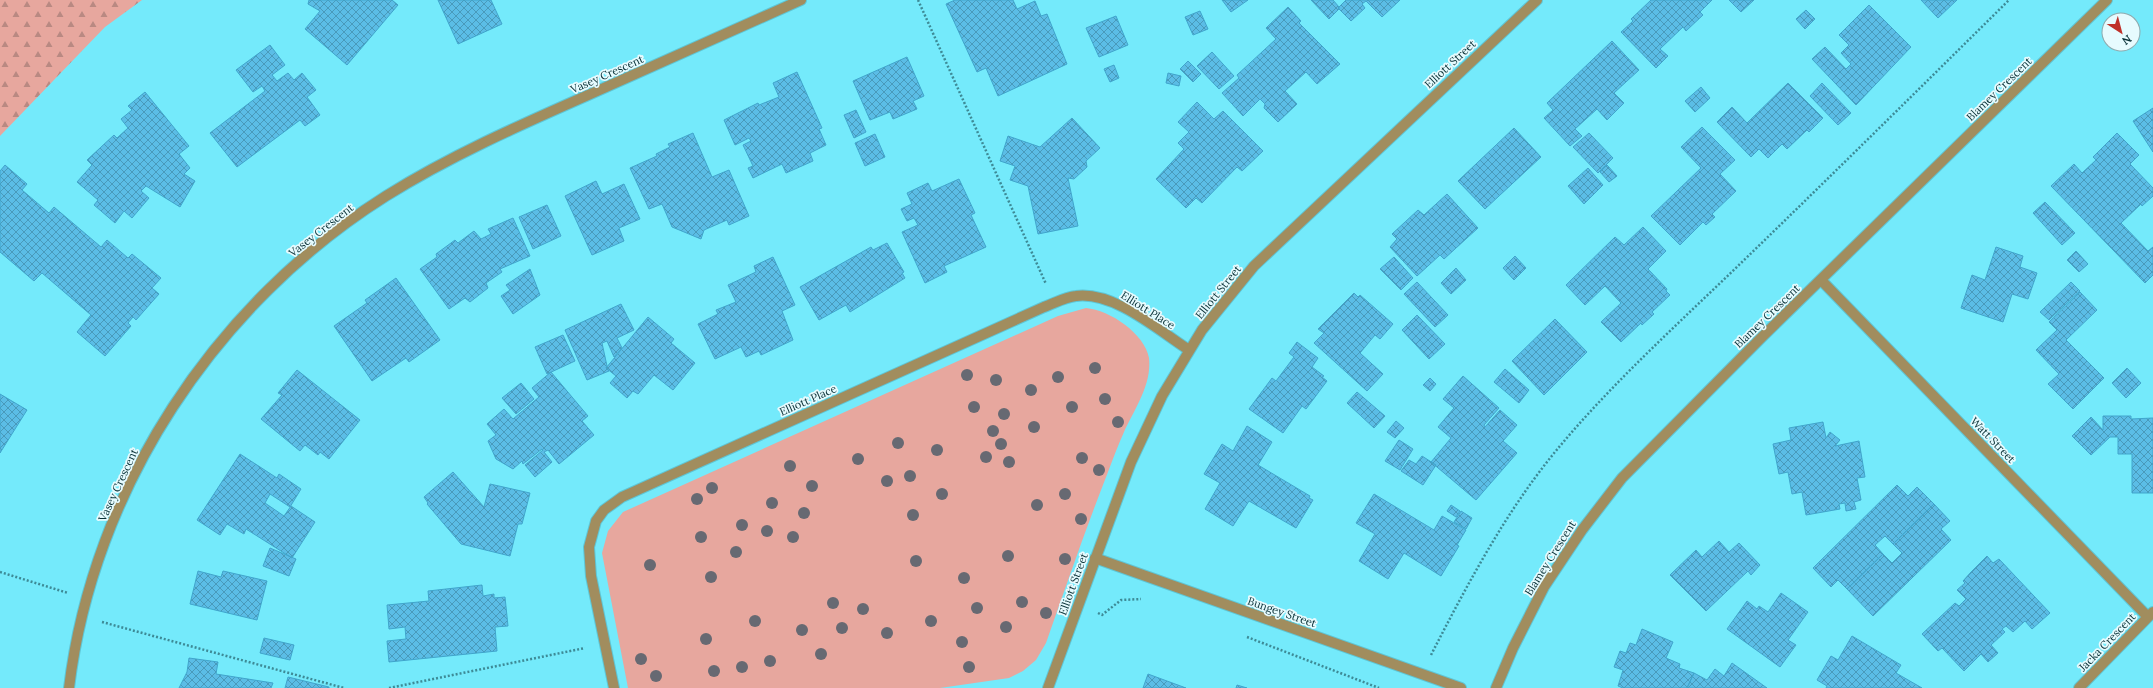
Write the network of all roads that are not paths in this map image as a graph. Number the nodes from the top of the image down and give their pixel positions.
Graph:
1 (801, 0) edge
2 (1537, 0) edge
3 (2106, 0) edge
4 (1821, 280) junction
5 (1189, 350) junction
6 (1095, 558) junction
7 (2151, 615) edge
8 (69, 688) edge
9 (614, 688) edge
10 (1048, 688) edge
11 (1461, 688) edge
12 (1496, 688) edge
13 (2079, 688) edge

1 - 8 street, Vasey Crescent
2 - 5 street, Elliott Street
3 - 4 street, Blamey Crescent
4 - 7 street, Watt Street
4 - 12 street, Blamey Crescent
5 - 6 street, Elliott Street
5 - 9 street, Elliott Place
6 - 10 street, Elliott Street
6 - 11 street, Bungey Street
7 - 13 street, Jacka Crescent

